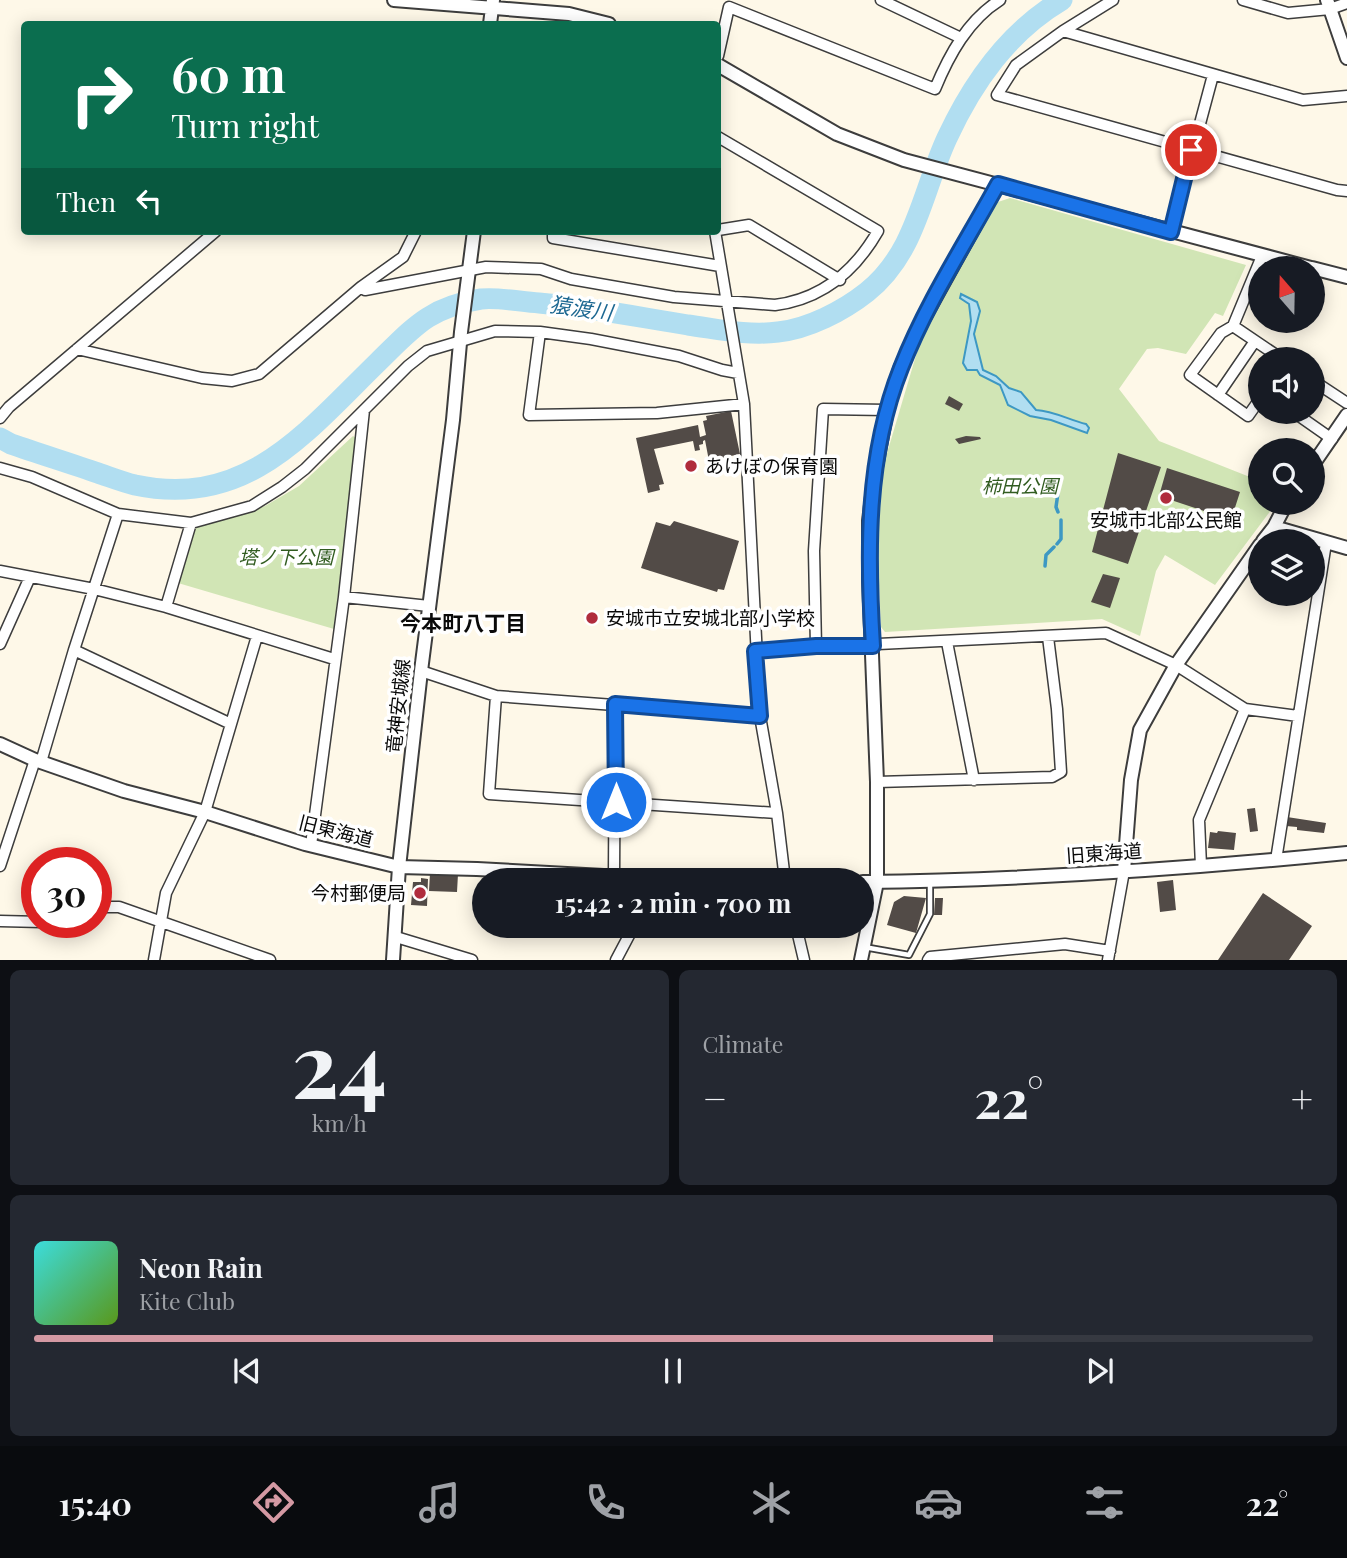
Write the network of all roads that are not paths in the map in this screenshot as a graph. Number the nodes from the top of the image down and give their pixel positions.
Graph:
1 (394, 0) edge
2 (1000, 0) edge
3 (1113, 0) edge
4 (1242, 0) edge
5 (888, 1) edge
6 (492, 3) edge
7 (1347, 3) edge
8 (730, 4) edge
9 (1329, 5) edge
10 (490, 21) edge
11 (597, 21) edge
12 (1063, 31) junction
13 (961, 38) junction
14 (721, 43) edge
15 (1347, 58) edge
16 (721, 67) edge
17 (1213, 75) junction
18 (1347, 96) edge
19 (721, 138) edge
20 (1191, 150) junction
21 (998, 184) junction
22 (1347, 191) edge
23 (721, 230) edge
24 (1171, 232) junction
25 (211, 235) edge
26 (414, 235) edge
27 (474, 235) edge
28 (553, 235) edge
29 (716, 235) edge
30 (1262, 256) edge
31 (720, 266) junction
32 (1325, 271) edge
33 (469, 274) junction
34 (1347, 276) edge
35 (840, 280) junction
36 (361, 287) junction
37 (1248, 290) edge
38 (727, 305) junction
39 (1233, 326) junction
40 (540, 332) junction
41 (460, 337) junction
42 (1255, 341) junction
43 (1264, 347) edge
44 (77, 349) junction
45 (737, 368) junction
46 (1325, 389) edge
47 (1218, 395) junction
48 (1347, 403) edge
49 (744, 404) junction
50 (364, 410) junction
51 (887, 410) junction
52 (1347, 415) edge
53 (1248, 416) edge
54 (0, 418) edge
55 (1311, 424) edge
56 (1332, 439) junction
57 (1325, 448) edge
58 (0, 468) edge
59 (118, 514) junction
60 (1280, 515) edge
61 (191, 523) junction
62 (1273, 527) joint
63 (1326, 543) junction
64 (1347, 548) edge
65 (1248, 562) edge
66 (0, 572) edge
67 (30, 576) junction
68 (94, 589) junction
69 (344, 597) junction
70 (429, 606) junction
71 (166, 607) junction
72 (257, 636) junction
73 (1048, 637) junction
74 (947, 642) junction
75 (0, 644) edge
76 (816, 646) junction
77 (873, 646) junction
78 (74, 650) junction
79 (755, 651) junction
80 (334, 659) junction
81 (1176, 665) junction
82 (421, 671) junction
83 (496, 696) junction
84 (615, 704) junction
85 (1245, 709) junction
86 (760, 716) junction
87 (1298, 716) junction
88 (231, 724) junction
89 (0, 744) edge
90 (38, 761) junction
91 (974, 779) junction
92 (877, 782) junction
93 (616, 802) junction
94 (205, 812) junction
95 (777, 813) junction
96 (311, 845) junction
97 (1347, 853) edge
98 (1276, 860) junction
99 (0, 866) edge
100 (1201, 866) junction
101 (399, 867) junction
102 (614, 868) edge
103 (784, 868) edge
104 (472, 869) edge
105 (1124, 871) junction
106 (930, 881) junction
107 (877, 882) junction
108 (112, 907) edge
109 (0, 921) edge
110 (163, 921) junction
111 (21, 922) edge
112 (396, 937) junction
113 (628, 938) edge
114 (799, 938) edge
115 (862, 953) edge
116 (1109, 955) edge
117 (256, 957) edge
118 (154, 960) edge
119 (270, 960) edge
120 (394, 960) edge
121 (472, 960) edge
122 (616, 960) edge
123 (804, 960) edge
124 (928, 960) edge

1 - 6 street
2 - 13 street
3 - 12 street
4 - 9 street
5 - 13 street
6 - 10 street
6 - 11 street
7 - 9 street
8 - 13 street
8 - 14 street
9 - 15 street
12 - 17 street
12 - 20 street
16 - 21 street
17 - 18 street
17 - 20 street
19 - 35 street
20 - 22 street
20 - 24 street
21 - 24 street
21 - 51 street
23 - 35 street
24 - 30 street
25 - 44 street
26 - 36 street
27 - 33 street
28 - 31 street
29 - 31 street
31 - 38 street
32 - 34 street
33 - 36 street
33 - 38 street
33 - 41 street, 竜神安城線
35 - 38 street
36 - 44 street
37 - 39 street
38 - 45 street
39 - 42 street
39 - 47 street
40 - 41 street
40 - 45 street
40 - 49 street
41 - 50 street
41 - 70 street, 竜神安城線
42 - 43 street
42 - 47 street
44 - 54 street
45 - 49 street
46 - 48 street
47 - 53 street
49 - 79 street
50 - 61 street
50 - 69 street
51 - 76 street
51 - 77 street
52 - 56 street
55 - 56 street
56 - 57 street
58 - 59 street
59 - 61 street
59 - 68 street
60 - 62 street
61 - 71 street
62 - 63 street
63 - 64 street
63 - 87 street
65 - 81 street
66 - 67 street
67 - 68 street
67 - 75 street
68 - 71 street
68 - 78 street
69 - 70 street
69 - 80 street
70 - 82 street, 竜神安城線
71 - 72 street
72 - 80 street
72 - 88 street
73 - 74 street
73 - 81 street
73 - 91 street
74 - 77 street
74 - 91 street
76 - 77 street
76 - 79 street
77 - 92 street
78 - 88 street
78 - 90 street
79 - 86 street
80 - 96 street
81 - 85 street
81 - 105 street
82 - 83 street
82 - 101 street, 竜神安城線
83 - 84 street
83 - 93 street
84 - 86 street
84 - 93 street
85 - 87 street
85 - 100 street
86 - 95 street
87 - 98 street
88 - 94 street
89 - 90 street, 旧東海道
90 - 94 street, 旧東海道
90 - 99 street
91 - 92 street
92 - 107 street
93 - 95 street
93 - 102 street
94 - 96 street, 旧東海道
94 - 110 street
95 - 103 street
96 - 101 street, 旧東海道
97 - 98 street, 旧東海道
98 - 100 street, 旧東海道
100 - 105 street, 旧東海道
101 - 104 street, 旧東海道
101 - 112 street, 竜神安城線
105 - 106 street, 旧東海道
105 - 116 street
106 - 107 street, 旧東海道
106 - 115 lane
107 - 115 street
108 - 110 street
109 - 111 street
110 - 117 street
110 - 118 street
112 - 120 street, 竜神安城線
112 - 121 street
113 - 122 street
114 - 123 street
116 - 124 street
117 - 119 street

